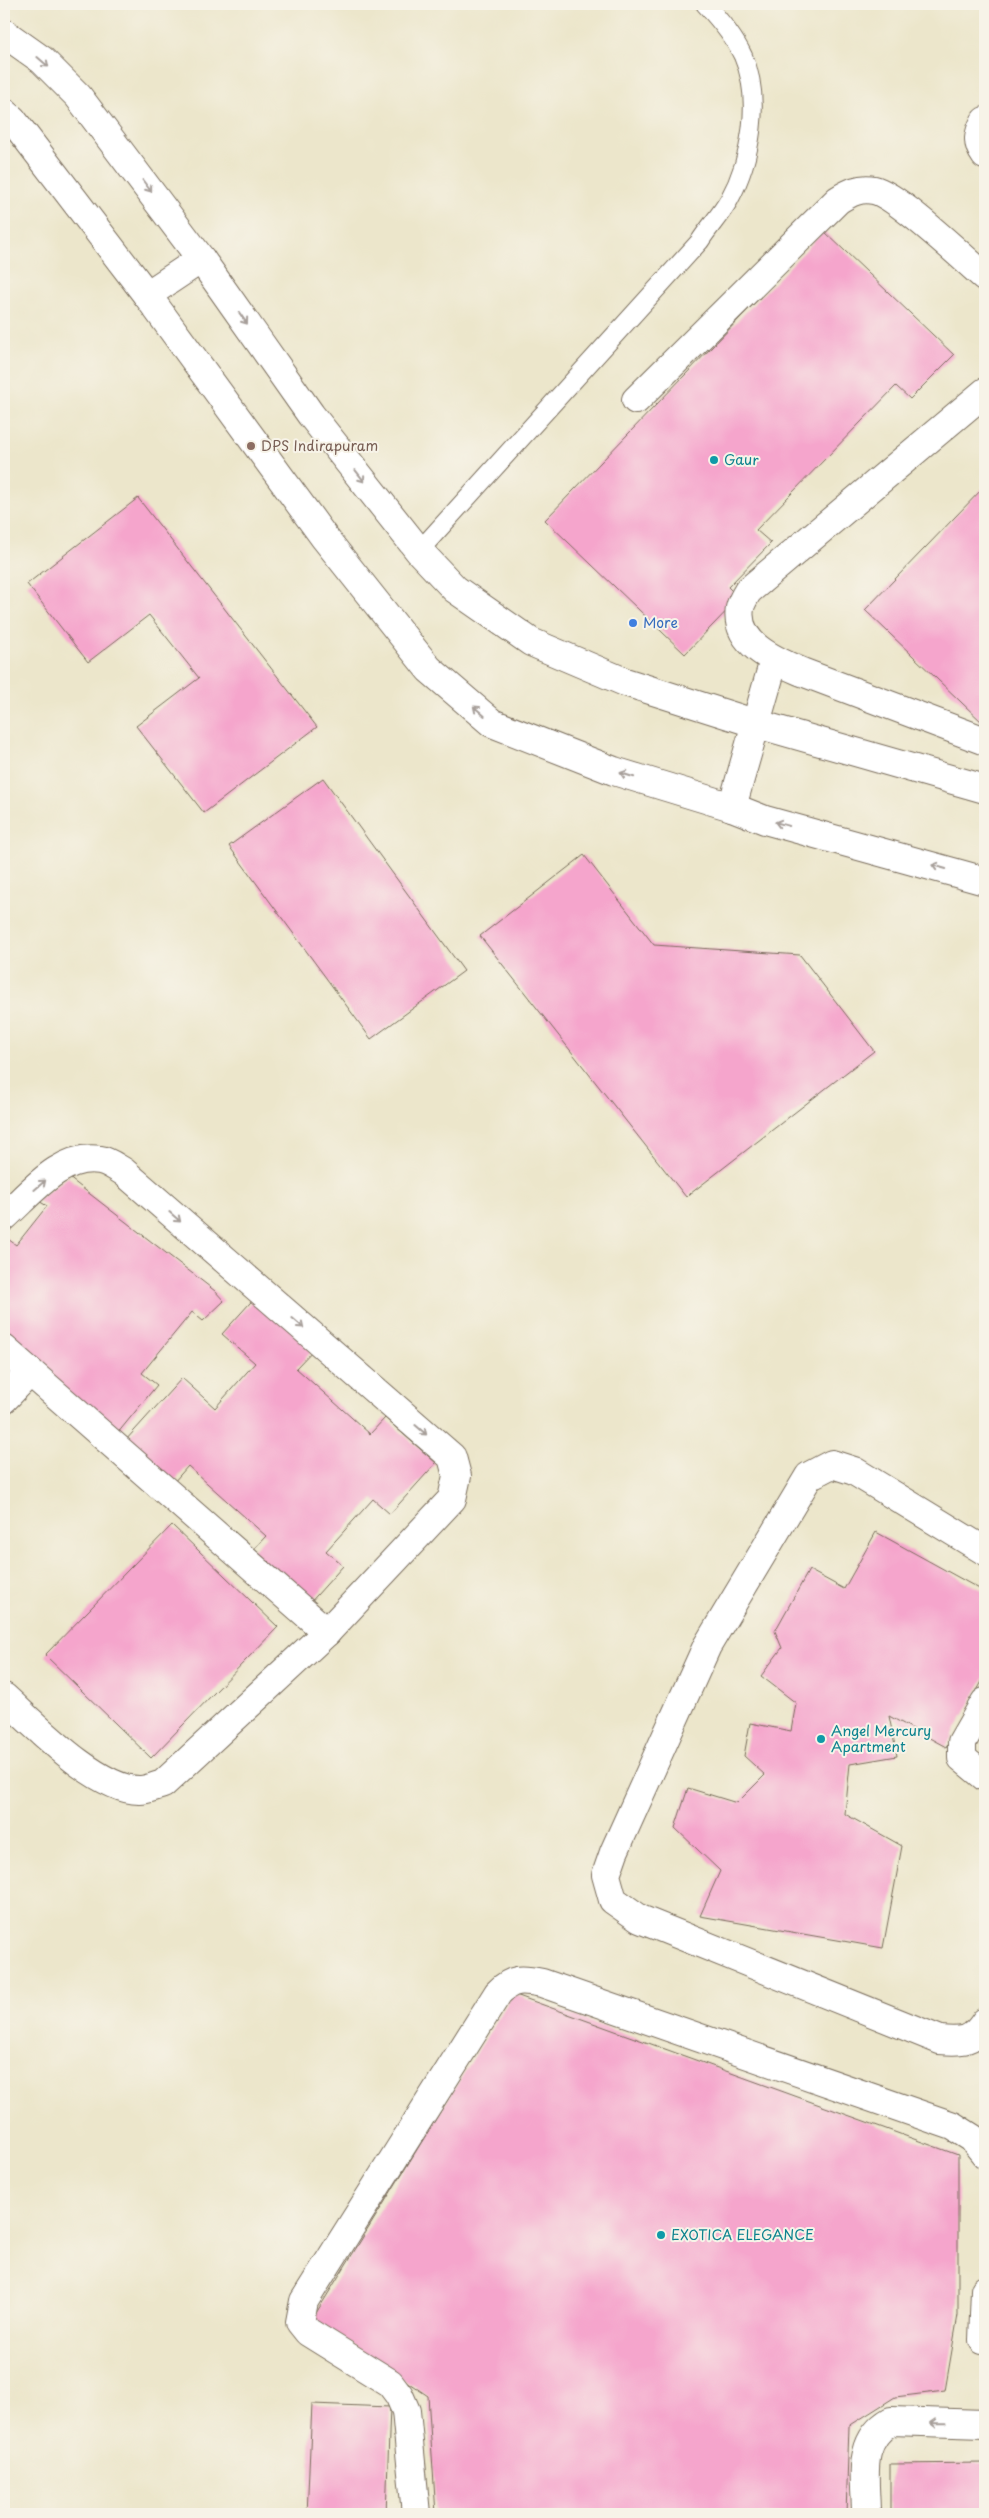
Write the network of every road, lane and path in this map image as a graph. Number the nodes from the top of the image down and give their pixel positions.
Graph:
1 (705, 4) edge
2 (4, 33) edge
3 (4, 112) edge
4 (985, 122) edge
5 (985, 155) edge
6 (201, 258) junction
7 (985, 277) edge
8 (147, 295) junction
9 (985, 392) edge
10 (636, 400) dead end
11 (419, 551) junction
12 (774, 660) junction
13 (754, 722) junction
14 (985, 740) edge
15 (985, 789) edge
16 (732, 807) junction
17 (985, 880) edge
18 (4, 1217) edge
19 (4, 1349) edge
20 (30, 1372) junction
21 (4, 1399) edge
22 (985, 1551) edge
23 (328, 1632) junction
24 (4, 1697) edge
25 (985, 1702) edge
26 (985, 1777) edge
27 (985, 2022) edge
28 (985, 2154) edge
29 (985, 2290) edge
30 (984, 2340) edge
31 (985, 2424) edge
32 (416, 2514) edge
33 (866, 2514) edge

1 - 11 lane
2 -> 6 street
3 - 8 street
4 - 5 street
6 - 8 street
6 -> 11 street
7 - 10 street
16 -> 8 street
9 - 12 street
11 - 13 street
12 - 13 street
12 - 14 street
13 - 15 street
13 - 16 street
17 -> 16 street
18 -> 23 street
19 - 20 street
20 - 21 street
20 - 23 street
22 - 27 street
23 - 24 street
25 - 26 street
28 - 32 street
29 - 30 street
31 -> 33 street

